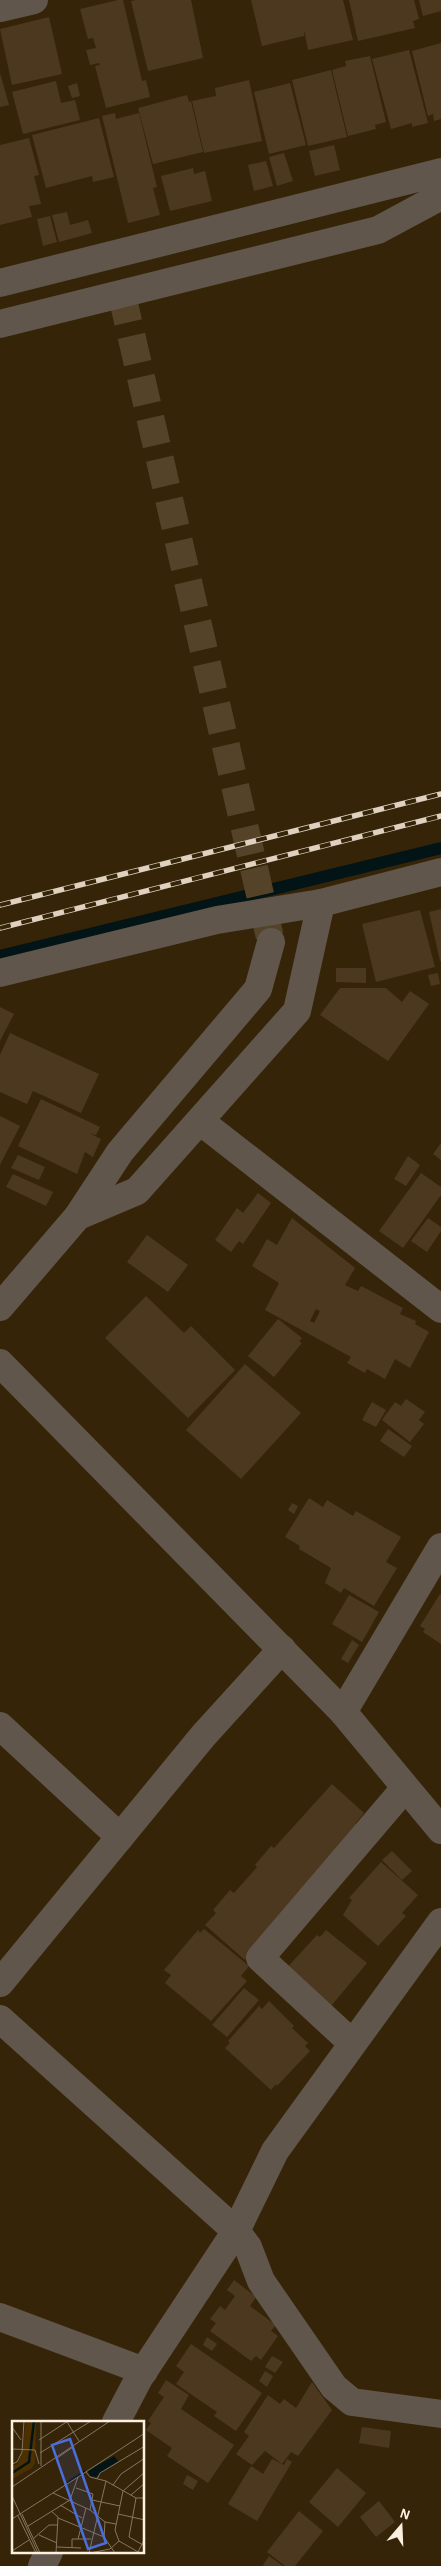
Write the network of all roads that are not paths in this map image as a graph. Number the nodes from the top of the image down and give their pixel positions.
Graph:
1 (34, 0) edge
2 (0, 8) edge
3 (441, 172) edge
4 (441, 196) edge
5 (0, 283) edge
6 (0, 324) edge
7 (441, 872) edge
8 (321, 903) junction
9 (271, 942) tunnel mouth
10 (0, 973) edge
11 (200, 1121) junction
12 (78, 1216) junction
13 (0, 1307) edge
14 (441, 1309) edge
15 (0, 1363) edge
16 (441, 1547) edge
17 (282, 1649) junction
18 (343, 1712) junction
19 (0, 1726) edge
20 (406, 1788) junction
21 (441, 1830) edge
22 (120, 1837) junction
23 (441, 1922) edge
24 (0, 1983) edge
25 (0, 2019) edge
26 (352, 2043) junction
27 (236, 2231) junction
28 (0, 2317) edge
29 (144, 2371) junction
30 (441, 2414) edge
31 (117, 2421) edge
32 (48, 2554) edge
33 (42, 2566) edge

1 - 2 street
3 - 5 street
4 - 6 street
7 - 8 street
8 - 10 street
8 - 11 street
9 - 12 street
11 - 12 street
11 - 14 street
12 - 13 street
15 - 17 street
16 - 18 street
17 - 18 street
17 - 22 street
18 - 20 street
19 - 22 street
20 - 21 street
20 - 26 street
22 - 24 street
23 - 26 street
25 - 27 street
26 - 27 street
27 - 29 street
27 - 30 street
28 - 29 street
29 - 31 street
32 - 33 street

